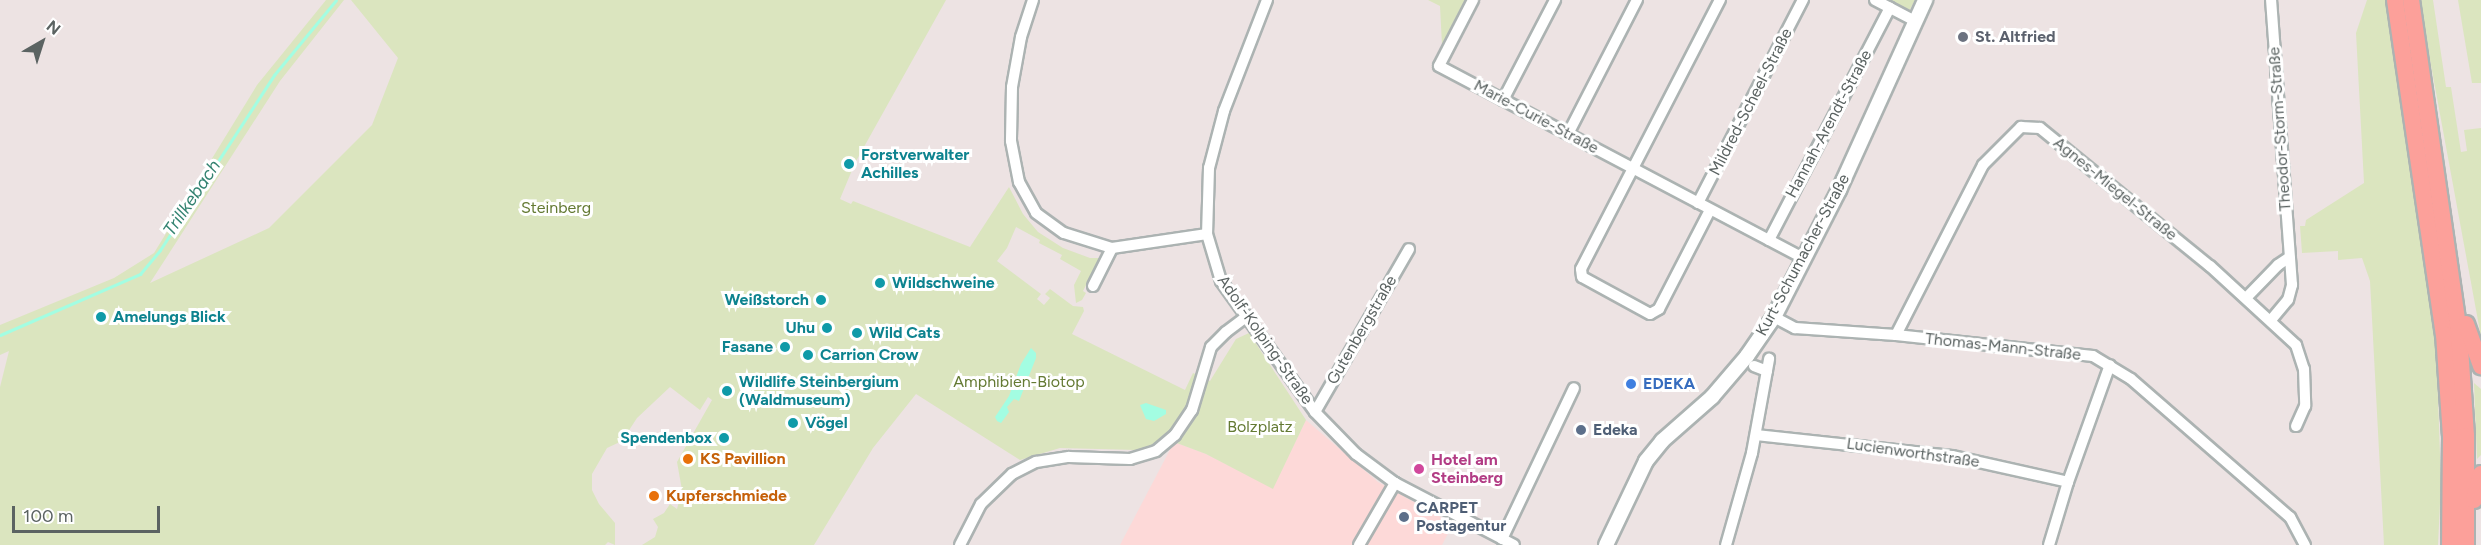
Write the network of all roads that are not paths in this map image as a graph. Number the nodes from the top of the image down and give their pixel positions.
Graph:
1 (1033, 0) edge
2 (1267, 0) edge
3 (1473, 0) edge
4 (1555, 0) edge
5 (1637, 0) edge
6 (1720, 0) edge
7 (1803, 0) edge
8 (1875, 0) edge
9 (1925, 0) edge
10 (2271, 0) edge
11 (2395, 0) edge
12 (2411, 0) edge
13 (1890, 8) junction
14 (1915, 21) junction
15 (1503, 100) junction
16 (1569, 134) junction
17 (1634, 169) junction
18 (1698, 203) junction
19 (1710, 210) junction
20 (1207, 234) junction
21 (1769, 240) junction
22 (1112, 248) junction
23 (1409, 249) dead end
24 (2290, 257) junction
25 (1805, 259) junction
26 (2454, 280) junction
27 (1093, 286) dead end
28 (2246, 298) junction
29 (1246, 317) junction
30 (1774, 317) junction
31 (2271, 320) junction
32 (1896, 335) junction
33 (1769, 359) dead end
34 (2110, 365) junction
35 (1754, 366) dead end
36 (2481, 366) edge
37 (1767, 371) junction
38 (1574, 388) dead end
39 (1315, 412) junction
40 (2296, 426) dead end
41 (1756, 435) junction
42 (2481, 474) edge
43 (2068, 482) junction
44 (1395, 483) junction
45 (1502, 539) junction
46 (2466, 542) edge
47 (960, 545) edge
48 (1359, 545) edge
49 (1514, 545) edge
50 (1606, 545) edge
51 (1726, 545) edge
52 (2049, 545) edge
53 (2305, 545) edge
54 (2450, 545) edge

1 - 22 street
2 - 20 street, Adolf-Kolping-Straße
3 - 15 street, Marie-Curie-Straße
4 - 15 street
5 - 16 street
6 - 17 street
7 - 18 street, Mildred-Scheel-Straße
8 - 13 street
9 - 14 main road, Kurt-Schumacher-Straße
10 - 24 street, Theodor-Storm-Straße
11 - 54 highway
12 - 26 highway
13 - 14 street
13 - 21 street, Hannah-Arendt-Straße
14 - 25 main road, Kurt-Schumacher-Straße
15 - 16 street, Marie-Curie-Straße
16 - 17 street, Marie-Curie-Straße
17 - 18 street, Marie-Curie-Straße
17 - 19 street
18 - 19 street, Marie-Curie-Straße
19 - 21 street, Marie-Curie-Straße
20 - 22 street
20 - 29 street, Adolf-Kolping-Straße
21 - 25 street, Marie-Curie-Straße
22 - 27 street
23 - 39 street, Gutenbergstraße
24 - 28 street
24 - 31 street, Theodor-Storm-Straße
25 - 30 main road, Kurt-Schumacher-Straße
26 - 36 highway
26 - 46 highway
28 - 31 street, Agnes-Miegel-Straße
28 - 32 street, Agnes-Miegel-Straße
29 - 39 street, Adolf-Kolping-Straße
29 - 47 street
30 - 32 street, Thomas-Mann-Straße
30 - 50 main road, Kurt-Schumacher-Straße
31 - 40 street, Agnes-Miegel-Straße
32 - 34 street, Thomas-Mann-Straße
33 - 37 street
34 - 43 street
34 - 53 street, Thomas-Mann-Straße
35 - 37 street
37 - 41 street
38 - 45 street
39 - 44 street, Adolf-Kolping-Straße
41 - 43 street, Lucienworthstraße
41 - 51 street
42 - 46 highway
43 - 52 street
44 - 45 street, Adolf-Kolping-Straße
44 - 48 street
45 - 49 street, Adolf-Kolping-Straße

